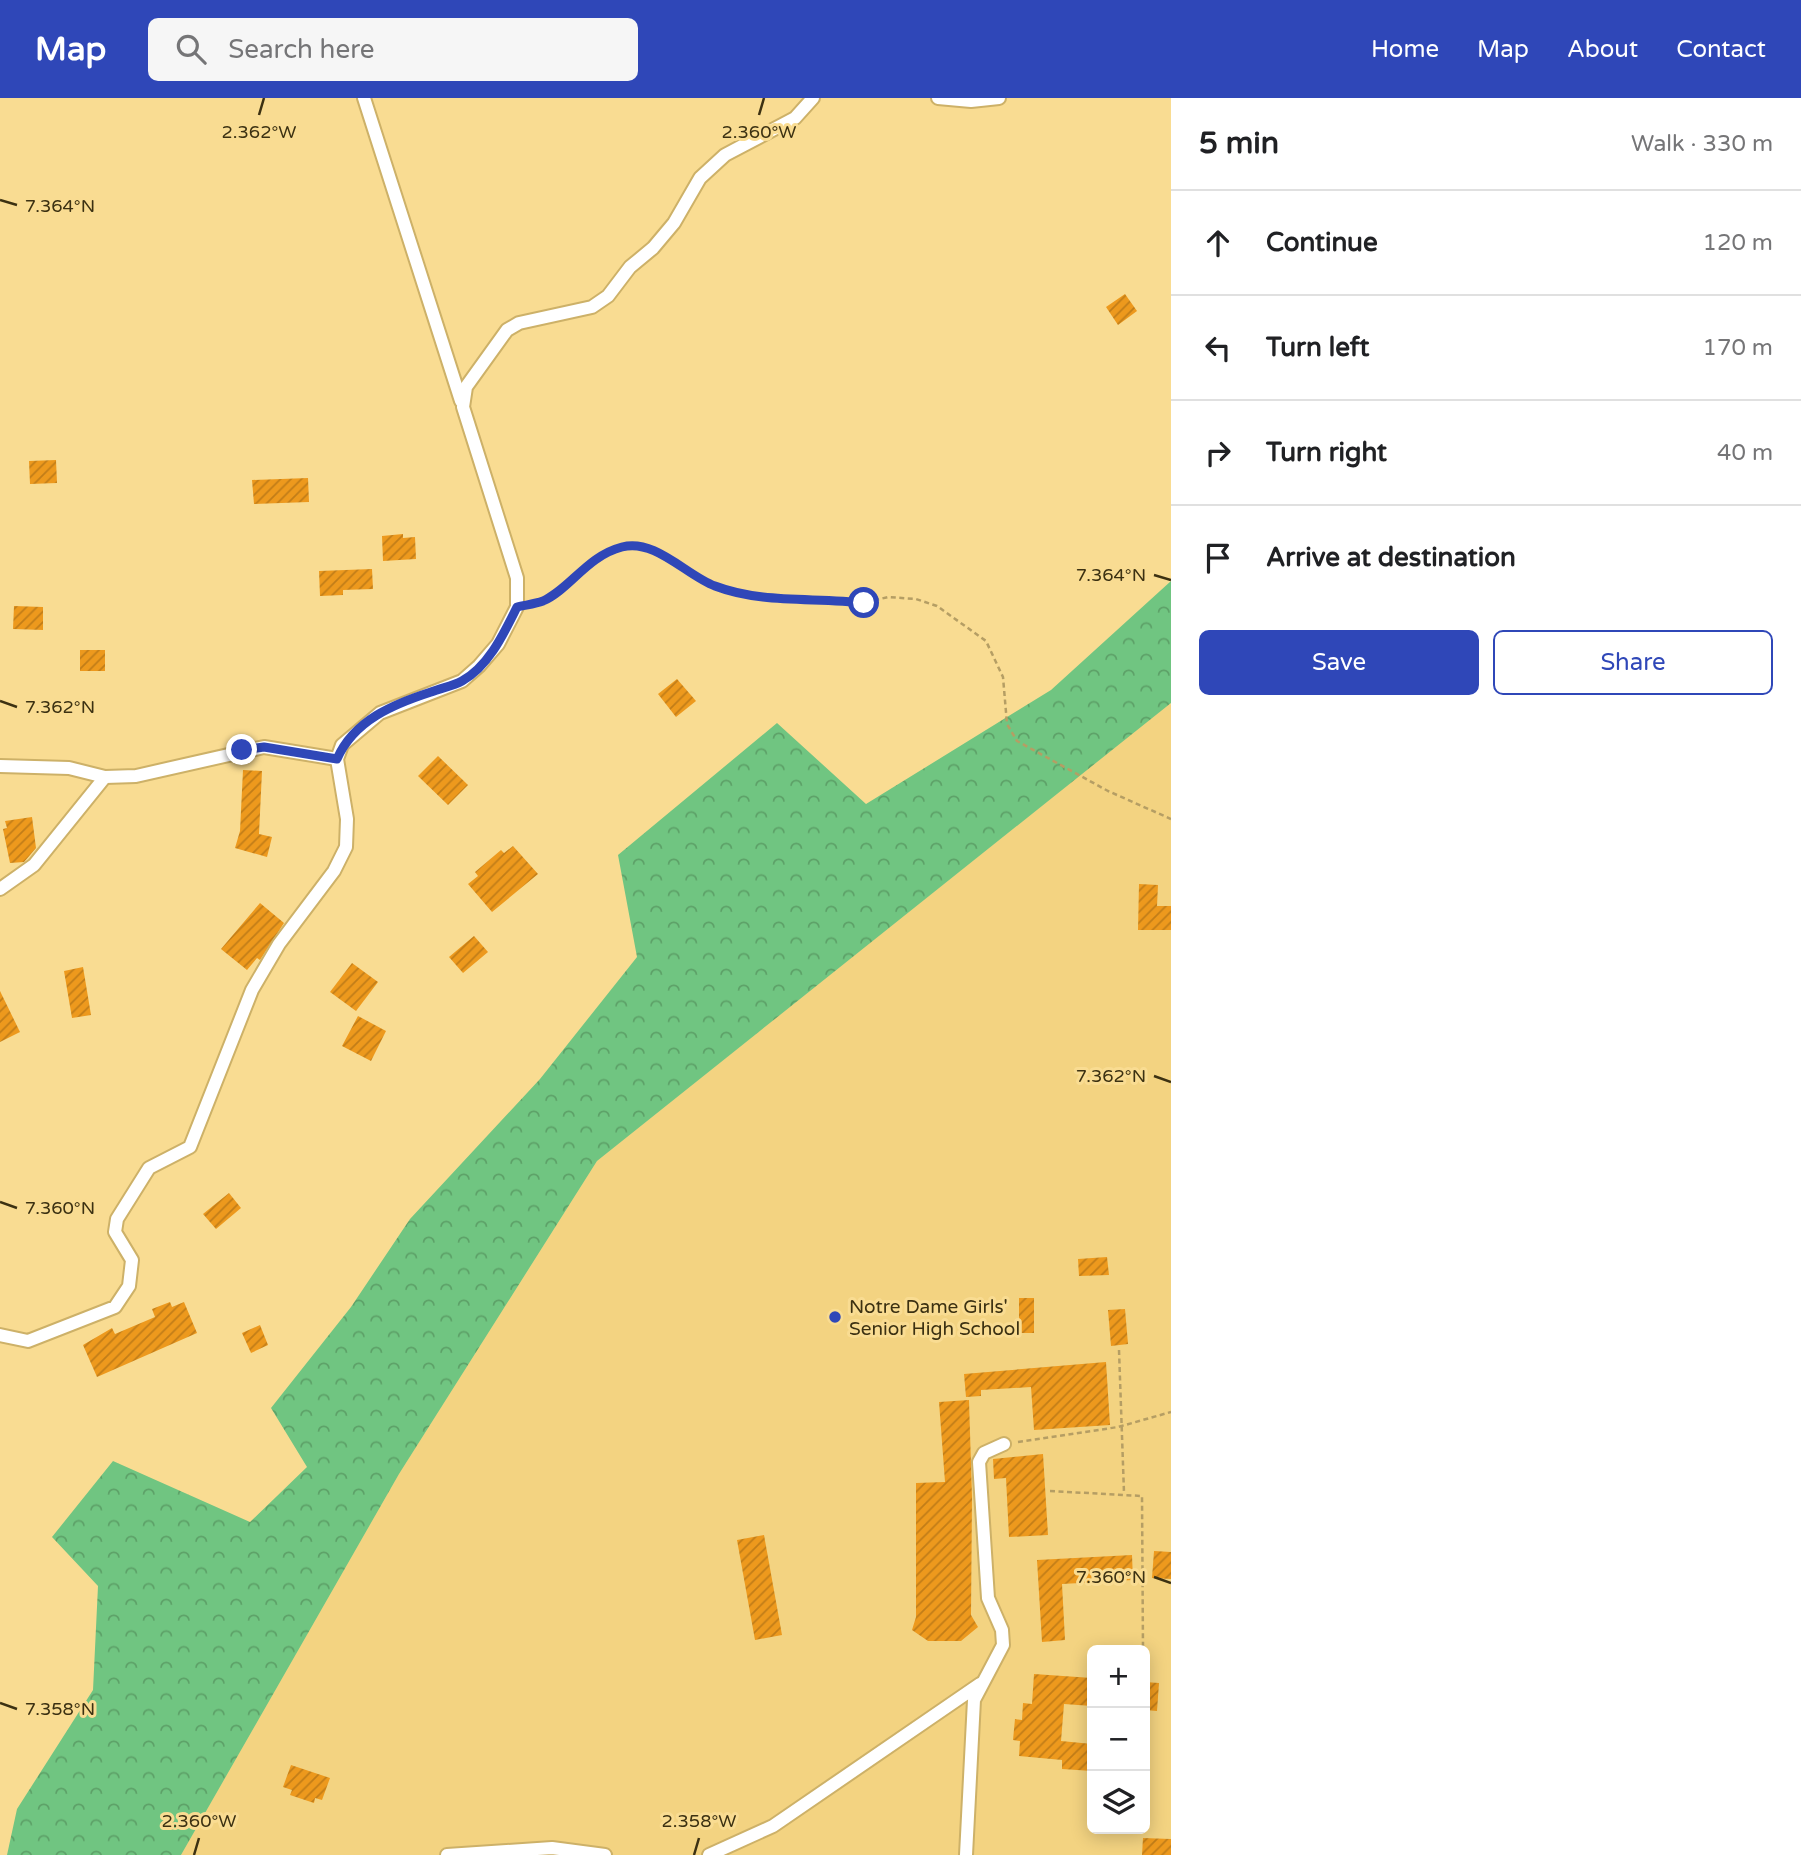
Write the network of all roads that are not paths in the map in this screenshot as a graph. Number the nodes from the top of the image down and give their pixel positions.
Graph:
1 (364, 98) edge
2 (813, 98) edge
3 (938, 98) edge
4 (999, 98) edge
5 (463, 407) junction
6 (337, 759) junction
7 (0, 766) edge
8 (105, 778) junction
9 (0, 888) edge
10 (0, 1335) edge
11 (1004, 1444) road end
12 (981, 1684) junction
13 (447, 1855) edge
14 (604, 1855) edge
15 (709, 1855) edge
16 (966, 1855) edge

1 - 5 street
2 - 5 street
3 - 4 street
5 - 6 street
6 - 8 street
6 - 10 street
7 - 8 street
8 - 9 street
11 - 12 street
12 - 15 street
12 - 16 street
13 - 14 street

